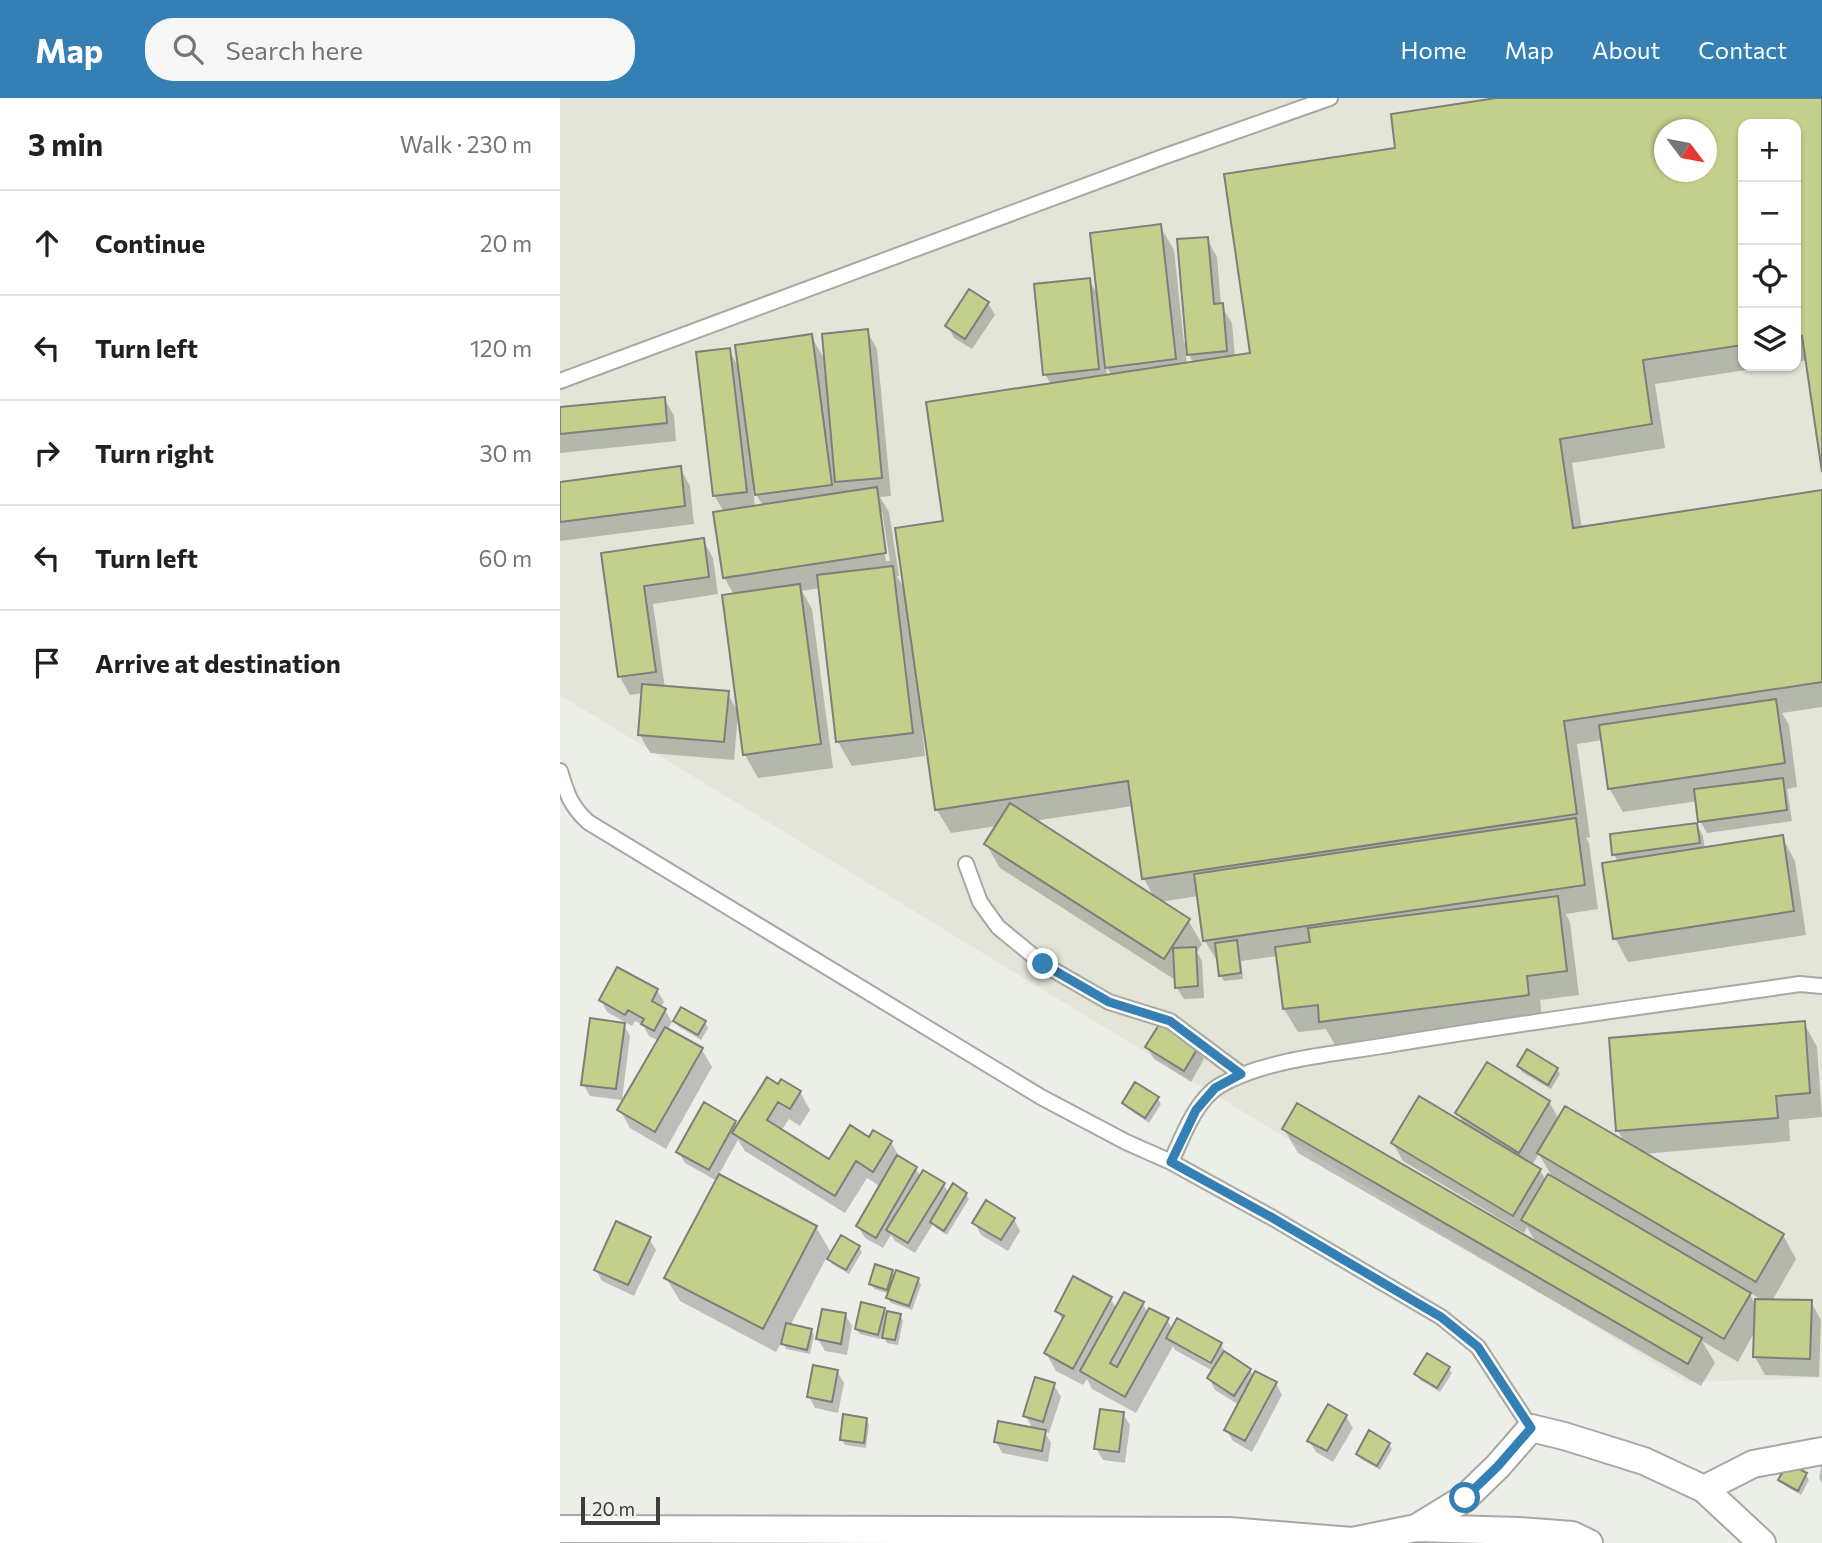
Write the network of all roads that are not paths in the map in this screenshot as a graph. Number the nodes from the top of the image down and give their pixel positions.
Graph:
1 (1330, 98) edge
2 (560, 381) edge
3 (560, 772) edge
4 (966, 864) dead end
5 (1822, 986) edge
6 (1241, 1074) junction
7 (1171, 1162) junction
8 (1531, 1428) junction
9 (1822, 1451) edge
10 (1703, 1489) junction
11 (1416, 1528) junction
12 (560, 1530) edge
13 (765, 1537) edge
14 (1589, 1543) edge
15 (1762, 1543) edge

1 - 2 lane
3 - 7 lane
4 - 6 lane
5 - 6 lane
6 - 7 lane
7 - 8 lane
8 - 10 street
8 - 11 street
9 - 10 street
10 - 15 street
11 - 13 street
11 - 14 street
12 - 13 street

